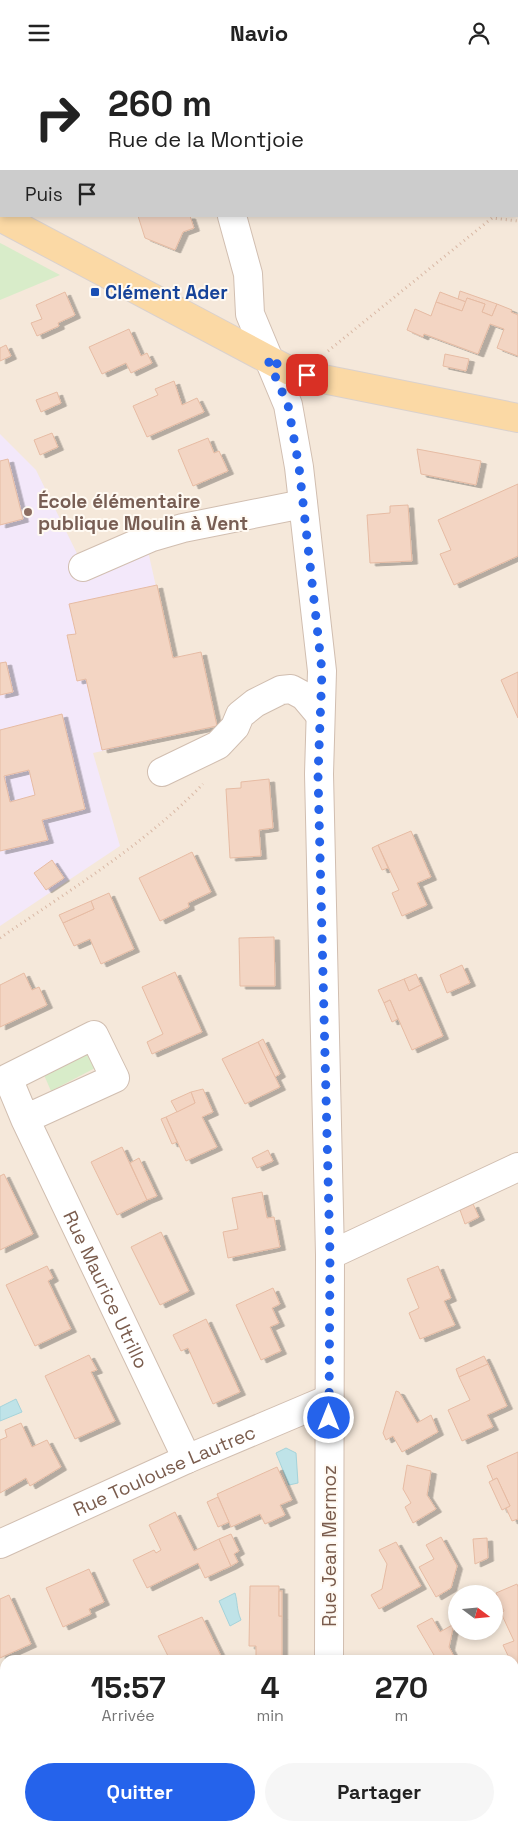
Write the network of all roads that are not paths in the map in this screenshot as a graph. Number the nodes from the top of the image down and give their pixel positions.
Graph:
1 (0, 217) edge
2 (232, 217) edge
3 (267, 358) junction
4 (518, 418) edge
5 (303, 504) junction
6 (83, 567) dead end
7 (320, 715) junction
8 (162, 772) dead end
9 (24, 1119) dead end
10 (518, 1167) edge
11 (330, 1255) junction
12 (329, 1399) junction
13 (187, 1459) junction
14 (0, 1544) edge
15 (329, 1655) edge

1 - 3 main road
2 - 3 street, Rue Jean Mermoz
3 - 4 main road
3 - 5 street, Rue Jean Mermoz
5 - 6 street
5 - 7 street, Rue Jean Mermoz
7 - 8 street
7 - 11 street, Rue Jean Mermoz
9 - 13 street, Rue Maurice Utrillo
10 - 11 street
11 - 12 street, Rue Jean Mermoz
12 - 13 street, Rue Toulouse Lautrec
12 - 15 street, Rue Jean Mermoz
13 - 14 street, Rue Toulouse Lautrec

